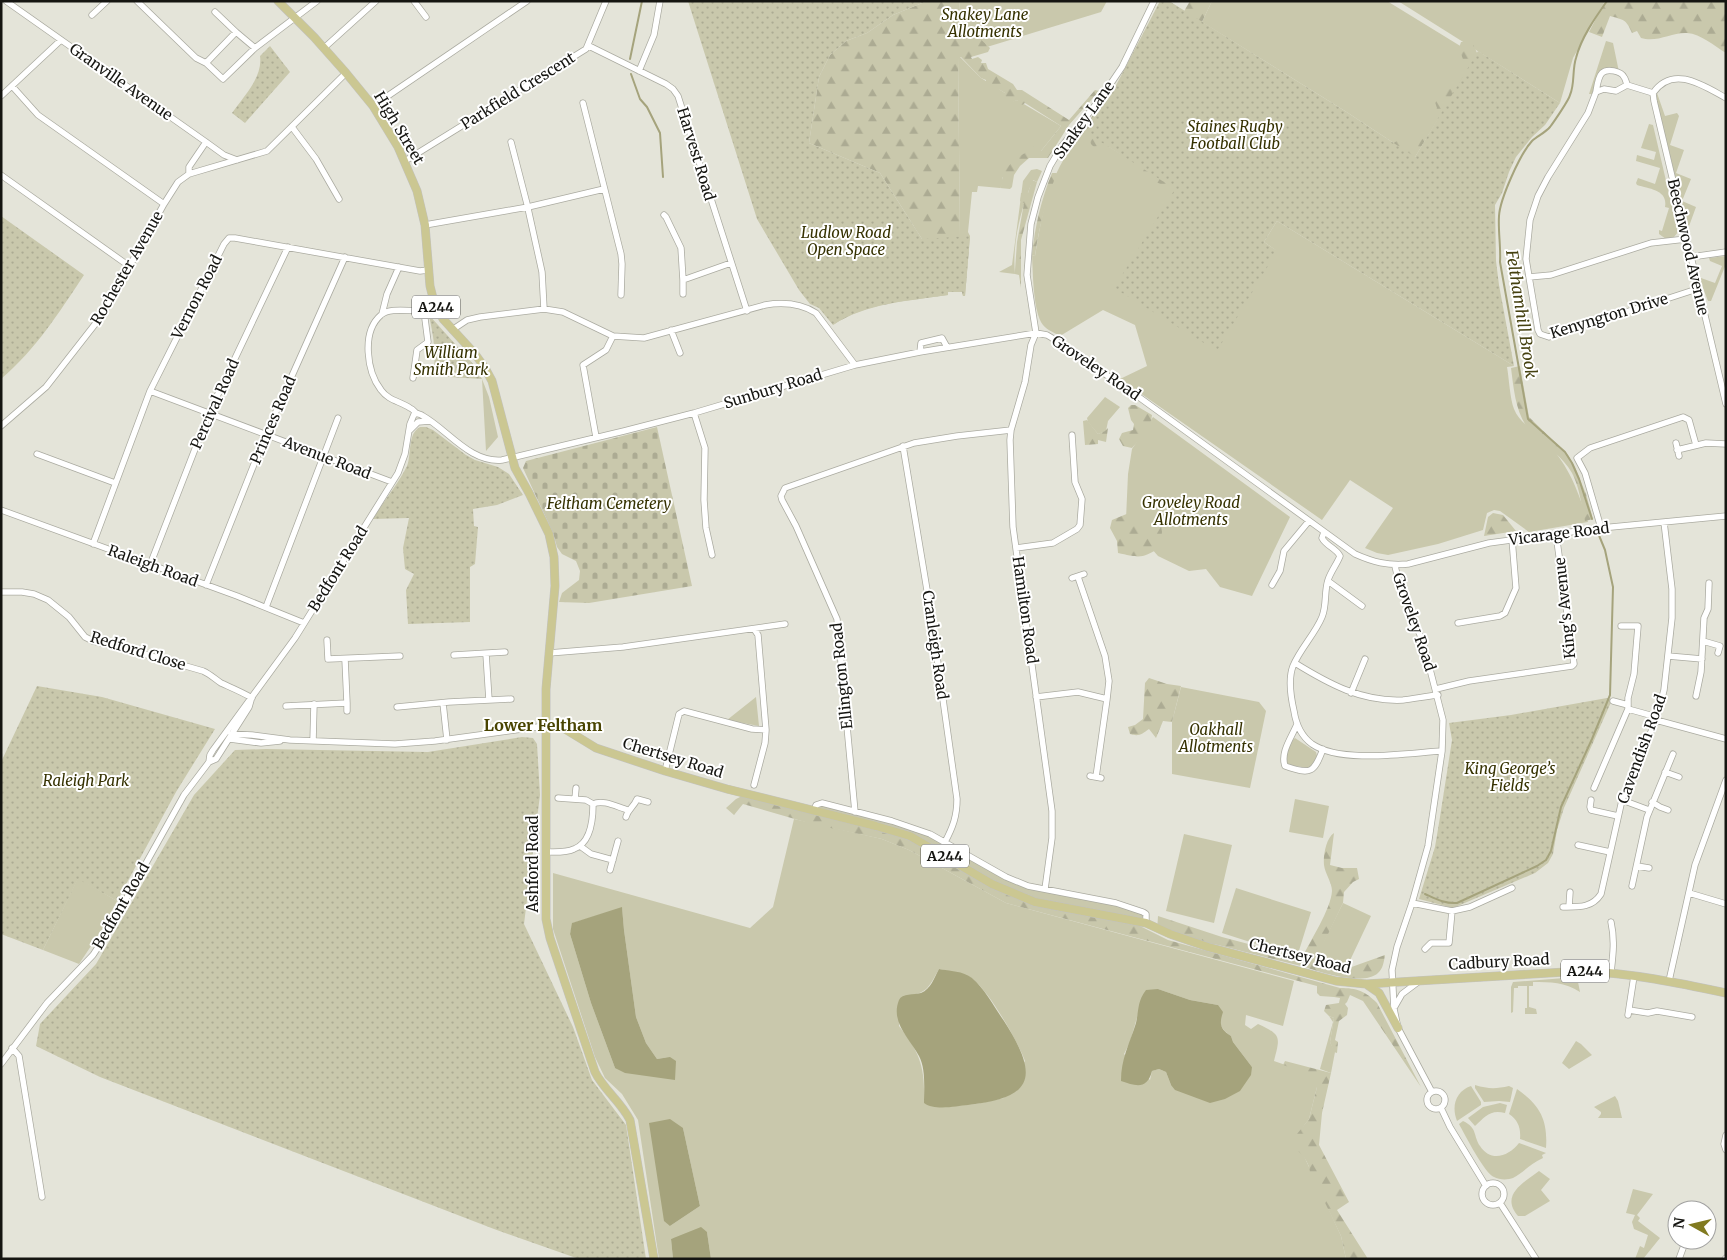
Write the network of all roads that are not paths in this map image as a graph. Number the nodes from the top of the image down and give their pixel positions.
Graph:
1 (6, 1) edge
2 (108, 1) edge
3 (137, 1) edge
4 (278, 1) edge
5 (317, 1) edge
6 (376, 1) edge
7 (414, 1) edge
8 (527, 1) edge
9 (606, 1) edge
10 (660, 1) edge
11 (1154, 1) edge
12 (215, 12) dead end
13 (92, 15) dead end
14 (426, 17) dead end
15 (295, 18) junction
16 (236, 32) junction
17 (61, 40) junction
18 (588, 46) junction
19 (255, 48) junction
20 (324, 48) junction
21 (206, 63) junction
22 (639, 71) junction
23 (346, 73) junction
24 (223, 79) junction
25 (226, 85) dead end
26 (1627, 85) junction
27 (12, 86) junction
28 (1596, 92) junction
29 (1654, 92) junction
30 (1, 96) edge
31 (1726, 98) edge
32 (583, 103) dead end
33 (373, 106) junction
34 (292, 127) junction
35 (206, 142) junction
36 (510, 142) dead end
37 (237, 160) junction
38 (405, 161) junction
39 (189, 174) junction
40 (1, 175) edge
41 (604, 189) junction
42 (339, 199) dead end
43 (164, 204) junction
44 (528, 207) junction
45 (664, 215) dead end
46 (424, 225) junction
47 (1686, 239) junction
48 (288, 247) junction
49 (1726, 252) edge
50 (345, 257) junction
51 (1691, 257) junction
52 (731, 264) junction
53 (129, 266) junction
54 (399, 267) junction
55 (428, 270) junction
56 (1529, 278) junction
57 (683, 280) junction
58 (1697, 289) junction
59 (683, 294) dead end
60 (621, 295) dead end
61 (437, 308) junction
62 (544, 309) junction
63 (747, 310) junction
64 (424, 311) junction
65 (380, 316) junction
66 (452, 330) junction
67 (671, 330) junction
68 (1036, 333) junction
69 (614, 336) junction
70 (947, 347) junction
71 (680, 352) dead end
72 (920, 352) junction
73 (855, 365) junction
74 (413, 378) dead end
75 (150, 391) junction
76 (1725, 402) edge
77 (415, 412) junction
78 (209, 413) junction
79 (694, 413) junction
80 (338, 418) dead end
81 (430, 421) junction
82 (1, 426) edge
83 (1011, 430) junction
84 (409, 431) junction
85 (266, 434) junction
86 (1072, 435) dead end
87 (596, 437) junction
88 (1726, 444) edge
89 (1696, 445) junction
90 (903, 446) junction
91 (1677, 450) dead end
92 (36, 454) dead end
93 (323, 456) junction
94 (512, 458) junction
95 (392, 482) junction
96 (115, 483) junction
97 (1, 510) edge
98 (1726, 516) edge
99 (1309, 521) junction
100 (1664, 522) junction
101 (1601, 528) junction
102 (1324, 532) junction
103 (1556, 534) junction
104 (1512, 539) junction
105 (93, 544) junction
106 (1016, 548) junction
107 (712, 555) dead end
108 (150, 565) junction
109 (1395, 566) junction
110 (1078, 576) dead end
111 (1328, 581) junction
112 (1709, 583) dead end
113 (206, 585) junction
114 (1272, 585) dead end
115 (1, 592) edge
116 (1362, 606) dead end
117 (266, 607) junction
118 (304, 623) junction
119 (1458, 623) dead end
120 (785, 624) dead end
121 (1621, 626) dead end
122 (754, 629) junction
123 (327, 640) dead end
124 (1703, 641) junction
125 (505, 652) dead end
126 (549, 653) junction
127 (1718, 653) dead end
128 (486, 654) junction
129 (454, 655) dead end
130 (400, 656) dead end
131 (1668, 656) junction
132 (345, 659) junction
133 (1365, 659) dead end
134 (1702, 659) junction
135 (1295, 663) junction
136 (1437, 692) junction
137 (1351, 693) junction
138 (1696, 696) dead end
139 (1036, 697) junction
140 (251, 699) junction
141 (511, 699) dead end
142 (1107, 699) junction
143 (488, 700) junction
144 (1613, 701) dead end
145 (347, 703) junction
146 (443, 703) junction
147 (314, 704) junction
148 (286, 706) dead end
149 (397, 707) dead end
150 (1628, 707) junction
151 (347, 711) dead end
152 (1656, 719) junction
153 (1296, 721) junction
154 (546, 726) junction
155 (766, 730) junction
156 (230, 734) junction
157 (1726, 739) edge
158 (447, 740) junction
159 (313, 741) junction
160 (1323, 749) junction
161 (1442, 751) junction
162 (1673, 754) dead end
163 (209, 762) junction
164 (665, 771) junction
165 (1665, 772) junction
166 (1096, 777) dead end
167 (1679, 777) dead end
168 (1726, 780) edge
169 (754, 786) dead end
170 (576, 788) dead end
171 (1594, 788) dead end
172 (558, 798) dead end
173 (575, 799) junction
174 (1592, 800) dead end
175 (1622, 800) junction
176 (648, 802) dead end
177 (1652, 802) junction
178 (593, 804) junction
179 (628, 810) junction
180 (1649, 810) junction
181 (1668, 810) dead end
182 (814, 811) junction
183 (855, 812) junction
184 (1618, 816) junction
185 (626, 817) dead end
186 (618, 841) dead end
187 (945, 842) junction
188 (1578, 845) dead end
189 (580, 846) junction
190 (546, 852) junction
191 (1610, 852) junction
192 (613, 860) junction
193 (1637, 866) junction
194 (1649, 868) dead end
195 (610, 870) dead end
196 (1632, 886) dead end
197 (1512, 888) dead end
198 (1045, 889) junction
199 (1570, 892) dead end
200 (1689, 894) junction
201 (1412, 903) junction
202 (1726, 904) edge
203 (1452, 911) junction
204 (1612, 922) dead end
205 (1146, 923) junction
206 (1425, 949) dead end
207 (1611, 972) junction
208 (1634, 976) junction
209 (1422, 980) junction
210 (1669, 981) junction
211 (1392, 982) junction
212 (1366, 984) junction
213 (1726, 993) edge
214 (1394, 1010) junction
215 (1692, 1017) dead end
216 (1398, 1028) junction
217 (12, 1048) junction
218 (1, 1064) edge
219 (1432, 1092) junction
220 (1441, 1108) junction
221 (1726, 1135) edge
222 (1726, 1150) edge
223 (1486, 1186) junction
224 (42, 1196) dead end
225 (1500, 1204) junction
226 (654, 1259) edge
227 (1536, 1259) edge

1 - 17 street, Granville Avenue
2 - 13 street
3 - 21 street
4 - 15 main road, High Street / A244
5 - 15 street
6 - 20 street
7 - 14 street
8 - 33 street
9 - 18 street, Parkfield Crescent
10 - 22 street
11 - 68 street, Snakey Lane
12 - 16 street
15 - 19 street
15 - 20 main road, High Street / A244
16 - 19 street
16 - 21 street
17 - 27 street
17 - 35 street, Granville Avenue
18 - 22 street, Harvest Road
18 - 38 street, Parkfield Crescent
19 - 24 street
20 - 23 main road, High Street / A244
21 - 24 street
22 - 52 street, Harvest Road
23 - 33 main road, High Street / A244
23 - 34 street, Rochester Avenue
24 - 25 street
26 - 28 street, Kenyngton Drive
26 - 28 street, Kenyngton Drive
26 - 29 street, Kenyngton Drive
27 - 30 street
27 - 43 street
28 - 56 street, Kenyngton Drive
29 - 31 street
29 - 47 street, Beechwood Avenue
32 - 41 street
33 - 38 main road, High Street / A244
34 - 37 street, Rochester Avenue
34 - 42 street
35 - 37 street, Granville Avenue
35 - 39 street, Rochester Avenue
36 - 44 street
37 - 39 street, Rochester Avenue
38 - 46 main road, High Street / A244
39 - 43 street, Rochester Avenue
40 - 53 street
41 - 44 street
41 - 60 street
43 - 53 street, Rochester Avenue
44 - 46 street
44 - 62 street
45 - 57 street
46 - 55 main road, High Street / A244
47 - 51 street, Beechwood Avenue
47 - 56 street
48 - 50 street, Vernon Road
48 - 75 street, Vernon Road
48 - 78 street, Percival Road
49 - 51 street
50 - 54 street, Vernon Road
50 - 85 street, Princes Road
51 - 58 street, Beechwood Avenue
52 - 57 street
52 - 63 street, Harvest Road
53 - 82 street, Rochester Avenue
54 - 55 street, Vernon Road
54 - 65 street, Sunbury Road
55 - 61 main road, High Street / A244
56 - 58 street, Kenyngton Drive
57 - 59 street
58 - 76 street, Beechwood Avenue
61 - 64 street
61 - 66 main road, High Street / A244
62 - 66 street
62 - 69 street
63 - 67 street
63 - 73 street
64 - 65 street
64 - 74 street
65 - 77 street, Sunbury Road
66 - 94 main road, High Street / A244
67 - 69 street
67 - 71 street
68 - 70 street, Sunbury Road
68 - 83 street, Hamilton Road
68 - 99 street, Groveley Road
69 - 87 street
70 - 72 street, Sunbury Road
70 - 72 street
72 - 73 street, Sunbury Road
73 - 79 street, Sunbury Road
75 - 78 street, Avenue Road
75 - 96 street, Vernon Road
77 - 81 street, Sunbury Road
77 - 84 street, Bedfont Road
78 - 85 street, Avenue Road
78 - 108 street, Percival Road
79 - 87 street, Sunbury Road
79 - 107 street
80 - 93 street
81 - 84 street
81 - 94 street, Sunbury Road
83 - 90 street
83 - 106 street, Hamilton Road
84 - 95 street, Bedfont Road
85 - 93 street, Avenue Road
85 - 113 street, Princes Road
86 - 106 street
87 - 94 street, Sunbury Road
88 - 89 street
89 - 91 street
89 - 101 street
90 - 183 street, Ellington Road
90 - 187 street, Cranleigh Road
92 - 96 street
93 - 95 street, Avenue Road
93 - 117 street
94 - 126 main road, Ashford Road / A244
95 - 118 street, Bedfont Road
96 - 105 street, Vernon Road
97 - 105 street, Raleigh Road
98 - 100 street, Vicarage Road
99 - 102 street, Groveley Road
99 - 114 street
100 - 101 street, Vicarage Road
100 - 131 street, Cavendish Road
101 - 103 street, Vicarage Road
102 - 109 street, Groveley Road
102 - 111 street
103 - 104 street, Vicarage Road
103 - 136 street, King's Avenue
104 - 109 street, Vicarage Road
104 - 119 street
105 - 108 street, Raleigh Road
106 - 139 street, Hamilton Road
108 - 113 street, Raleigh Road
109 - 136 street, Groveley Road
110 - 142 street
111 - 116 street
111 - 135 street
112 - 124 street
113 - 117 street, Raleigh Road
115 - 140 street, Redford Close
117 - 118 street, Raleigh Road
118 - 140 street, Bedfont Road
120 - 122 street
121 - 150 street
122 - 126 street
122 - 155 street
123 - 132 street
124 - 127 street
124 - 134 street
125 - 128 street
126 - 154 main road, Ashford Road / A244
128 - 129 street
128 - 143 street
130 - 132 street
131 - 134 street
131 - 152 street, Cavendish Road
132 - 145 street
133 - 137 street
134 - 138 street
135 - 137 street
135 - 153 street
136 - 137 street
136 - 161 street, Groveley Road
139 - 142 street
139 - 198 street, Hamilton Road
140 - 156 street, Bedfont Road
141 - 143 street
142 - 166 street
143 - 146 street
144 - 150 street
145 - 147 street
145 - 151 street
146 - 149 street
146 - 158 street
147 - 148 street
147 - 159 street
150 - 152 street
150 - 171 street
152 - 157 street
152 - 175 street, Cavendish Road
153 - 160 street
153 - 160 street
154 - 158 street, Chertsey Road
154 - 164 main road, Chertsey Road / A244
154 - 190 main road, Ashford Road
155 - 164 street
155 - 169 street
156 - 159 street, Chertsey Road
156 - 163 street, Bedfont Road
156 - 163 street, Bedfont Road
158 - 159 street, Chertsey Road
160 - 161 street
161 - 201 street, Groveley Road
162 - 165 street
163 - 217 street, Bedfont Road
164 - 182 main road, Chertsey Road / A244
165 - 167 street
165 - 177 street
168 - 200 street
170 - 173 street
172 - 173 street
173 - 178 street
174 - 184 street
175 - 180 street
175 - 184 street, Cavendish Road
176 - 179 street
177 - 180 street
177 - 181 street
178 - 179 street
178 - 189 street
179 - 185 street
180 - 193 street
182 - 183 street, Chertsey Road
182 - 205 main road, Chertsey Road / A244
183 - 187 street, Chertsey Road
184 - 191 street, Cavendish Road
186 - 192 street
187 - 198 street, Chertsey Road
188 - 191 street
189 - 190 street
189 - 192 street
190 - 226 main road, Ashford Road
191 - 199 street, Cavendish Road
192 - 195 street
193 - 194 street
193 - 196 street
197 - 203 street
198 - 205 street, Chertsey Road
200 - 202 street
200 - 210 street
201 - 203 street
201 - 211 street, Groveley Road
203 - 206 street
204 - 207 street
205 - 212 main road, Chertsey Road / A244
207 - 208 main road, Cadbury Road / A244
207 - 209 main road, Cadbury Road / A244
208 - 210 main road, Cadbury Road / A244
208 - 215 street
209 - 211 main road, Cadbury Road / A244
209 - 214 street
210 - 213 main road, Cadbury Road / A244
211 - 212 main road, Chertsey Road / A244
211 - 214 street
212 - 216 main road
214 - 216 street
216 - 219 street
217 - 218 street, Bedfont Road
217 - 224 street
219 - 220 street
219 - 220 street
220 - 223 street
221 - 222 street
223 - 225 street
223 - 225 street
225 - 227 street

